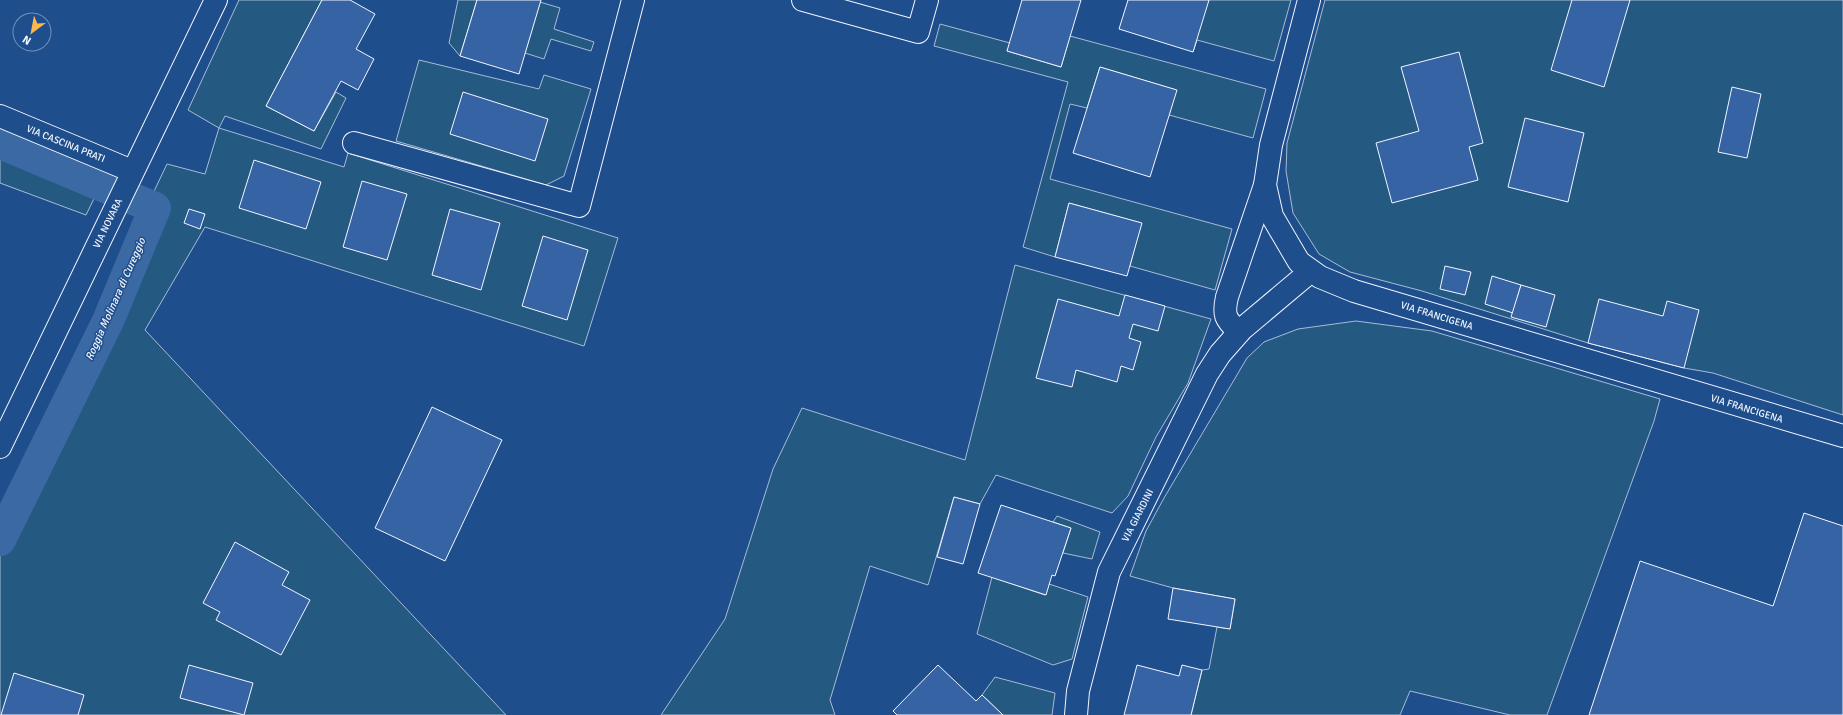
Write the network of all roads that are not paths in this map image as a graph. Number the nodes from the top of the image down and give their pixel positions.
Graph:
1 (216, 0) edge
2 (633, 0) edge
3 (803, 0) edge
4 (927, 0) edge
5 (1309, 0) edge
6 (0, 116) edge
7 (354, 143) dead end
8 (130, 177) junction
9 (1265, 185) junction
10 (1311, 271) junction
11 (1239, 332) junction
12 (1843, 436) edge
13 (0, 447) edge
14 (1076, 715) edge

1 - 8 street, VIA NOVARA
2 - 7 street
3 - 4 street
5 - 9 street, VIA FRANCIGENA
6 - 8 street, VIA CASCINA PRATI
8 - 13 street, VIA NOVARA
9 - 10 street, VIA FRANCIGENA
9 - 11 street
10 - 11 street, VIA GIARDINI
10 - 12 street, VIA FRANCIGENA
11 - 14 street, VIA GIARDINI

